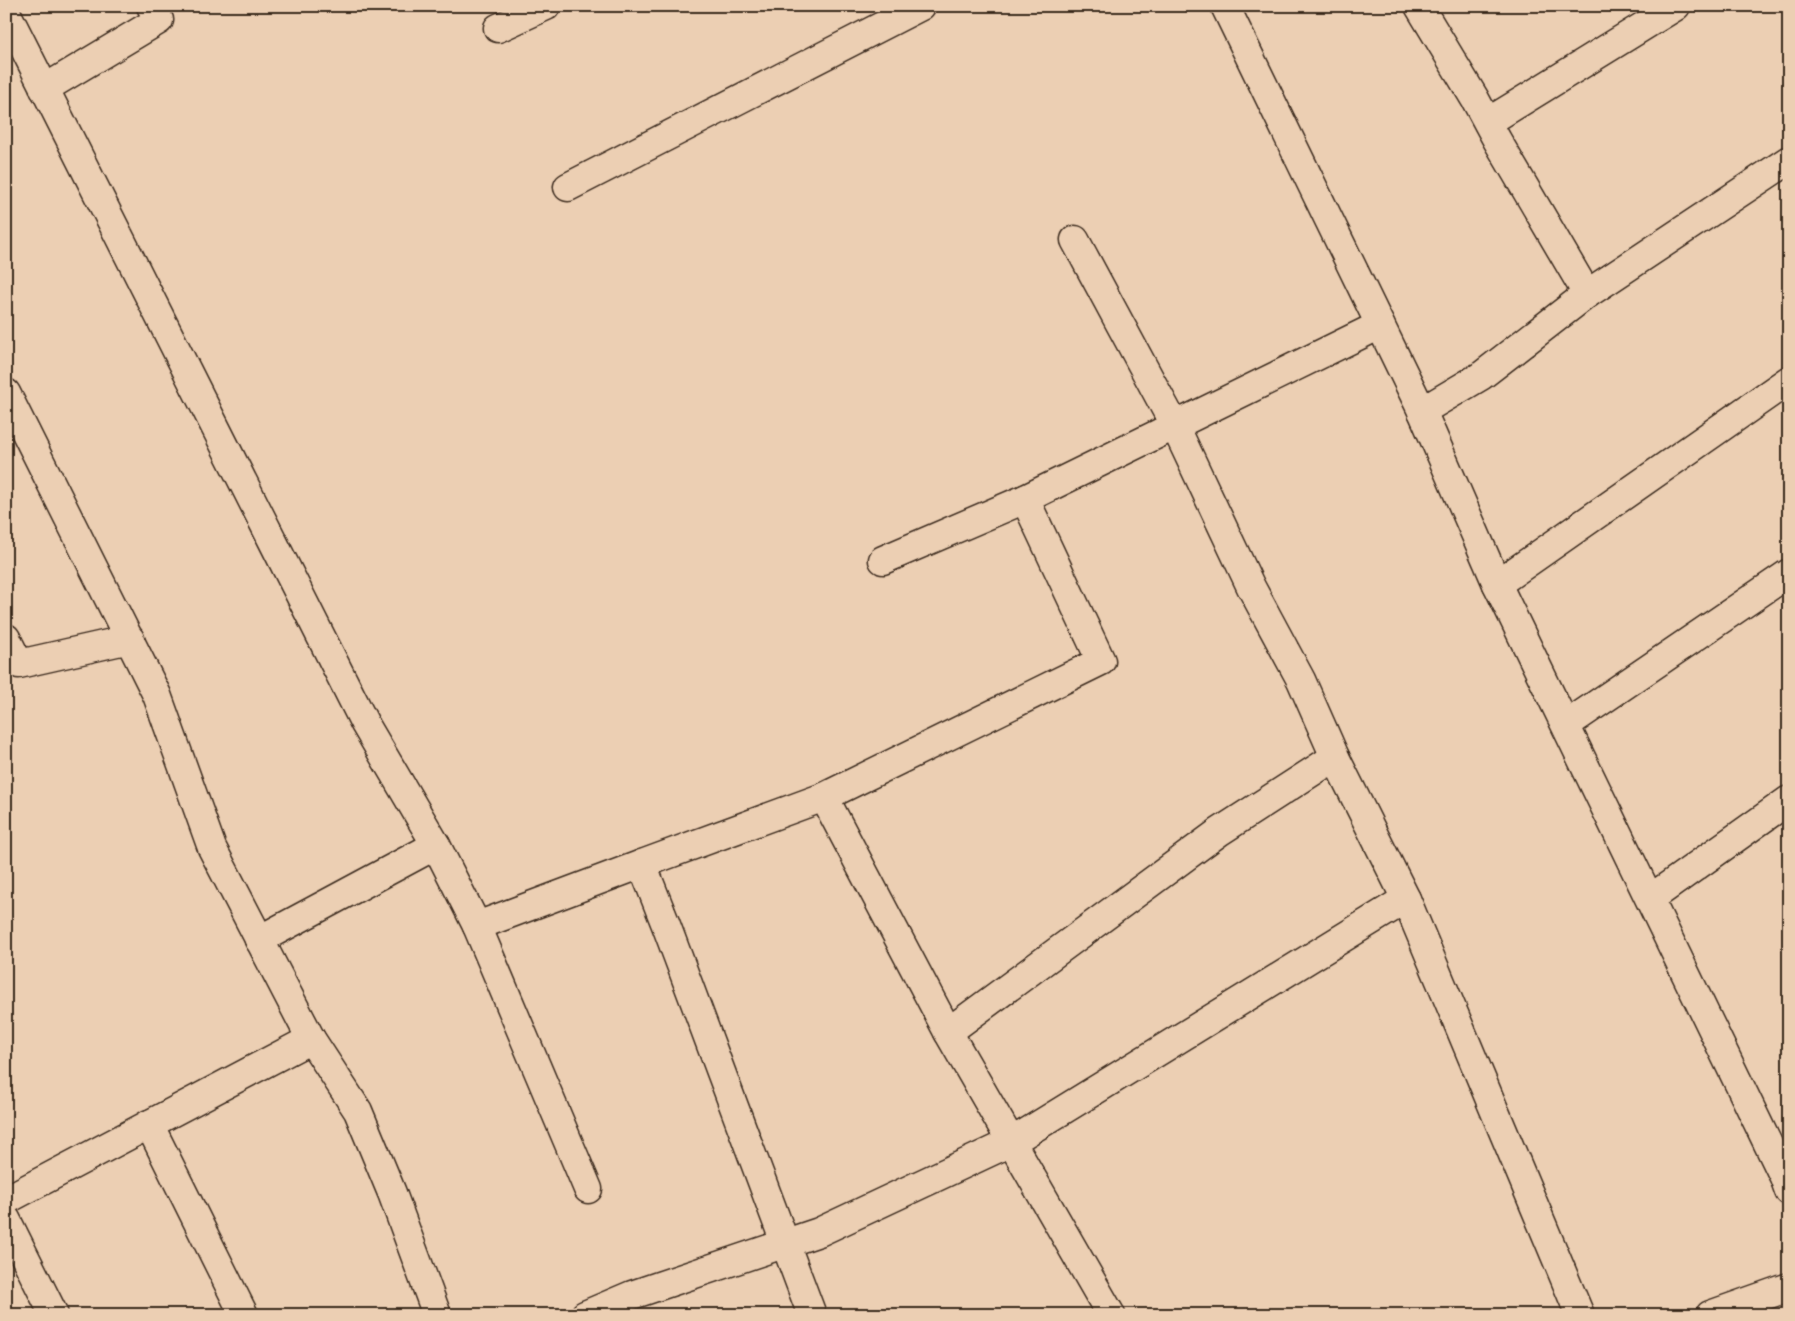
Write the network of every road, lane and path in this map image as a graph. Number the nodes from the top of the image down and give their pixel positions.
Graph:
1 (151, 6) edge
2 (546, 6) edge
3 (921, 6) edge
4 (1225, 6) edge
5 (1419, 6) edge
6 (1676, 6) edge
7 (6, 12) edge
8 (498, 28) dead end
9 (44, 89) junction
10 (1488, 122) junction
11 (1789, 160) edge
12 (568, 187) dead end
13 (1075, 240) dead end
14 (1587, 294) junction
15 (1380, 325) junction
16 (1789, 380) edge
17 (6, 393) edge
18 (1422, 411) junction
19 (1175, 426) junction
20 (1025, 499) junction
21 (884, 560) dead end
22 (1789, 574) edge
23 (1498, 584) junction
24 (6, 638) edge
25 (130, 639) junction
26 (1566, 725) junction
27 (1335, 757) junction
28 (824, 797) junction
29 (1789, 800) edge
30 (436, 844) junction
31 (642, 864) junction
32 (1406, 899) junction
33 (1650, 899) junction
34 (477, 926) junction
35 (259, 940) junction
36 (948, 1032) junction
37 (311, 1039) junction
38 (149, 1124) junction
39 (1011, 1142) junction
40 (588, 1190) dead end
41 (1789, 1191) edge
42 (6, 1200) edge
43 (6, 1219) edge
44 (786, 1244) junction
45 (1789, 1287) edge
46 (1103, 1312) edge
47 (54, 1315) edge
48 (244, 1315) edge
49 (438, 1315) edge
50 (585, 1315) edge
51 (812, 1315) edge
52 (1580, 1315) edge
53 (1710, 1315) edge

1 - 9 street
2 - 8 street
3 - 12 street
4 - 15 street
5 - 10 street
6 - 10 street
7 - 9 street
9 - 30 street
10 - 14 street
11 - 14 street
13 - 19 street
14 - 18 street
15 - 18 street
15 - 19 street
16 - 23 street
17 - 25 street
18 - 23 street
19 - 20 street
19 - 27 street
20 - 21 street
20 - 28 street
22 - 26 street
23 - 26 street
24 - 25 street
25 - 35 street
26 - 33 street
27 - 32 street
27 - 36 street
28 - 31 street
28 - 36 street
29 - 33 street
30 - 34 street
30 - 35 street
31 - 34 street
31 - 44 street
32 - 39 street
32 - 52 street
33 - 41 street
34 - 40 street
35 - 37 street
36 - 39 street
37 - 38 street
37 - 49 street
38 - 42 street
38 - 48 street
39 - 44 street
39 - 46 street
43 - 47 street
44 - 50 street
44 - 51 street
45 - 53 street

